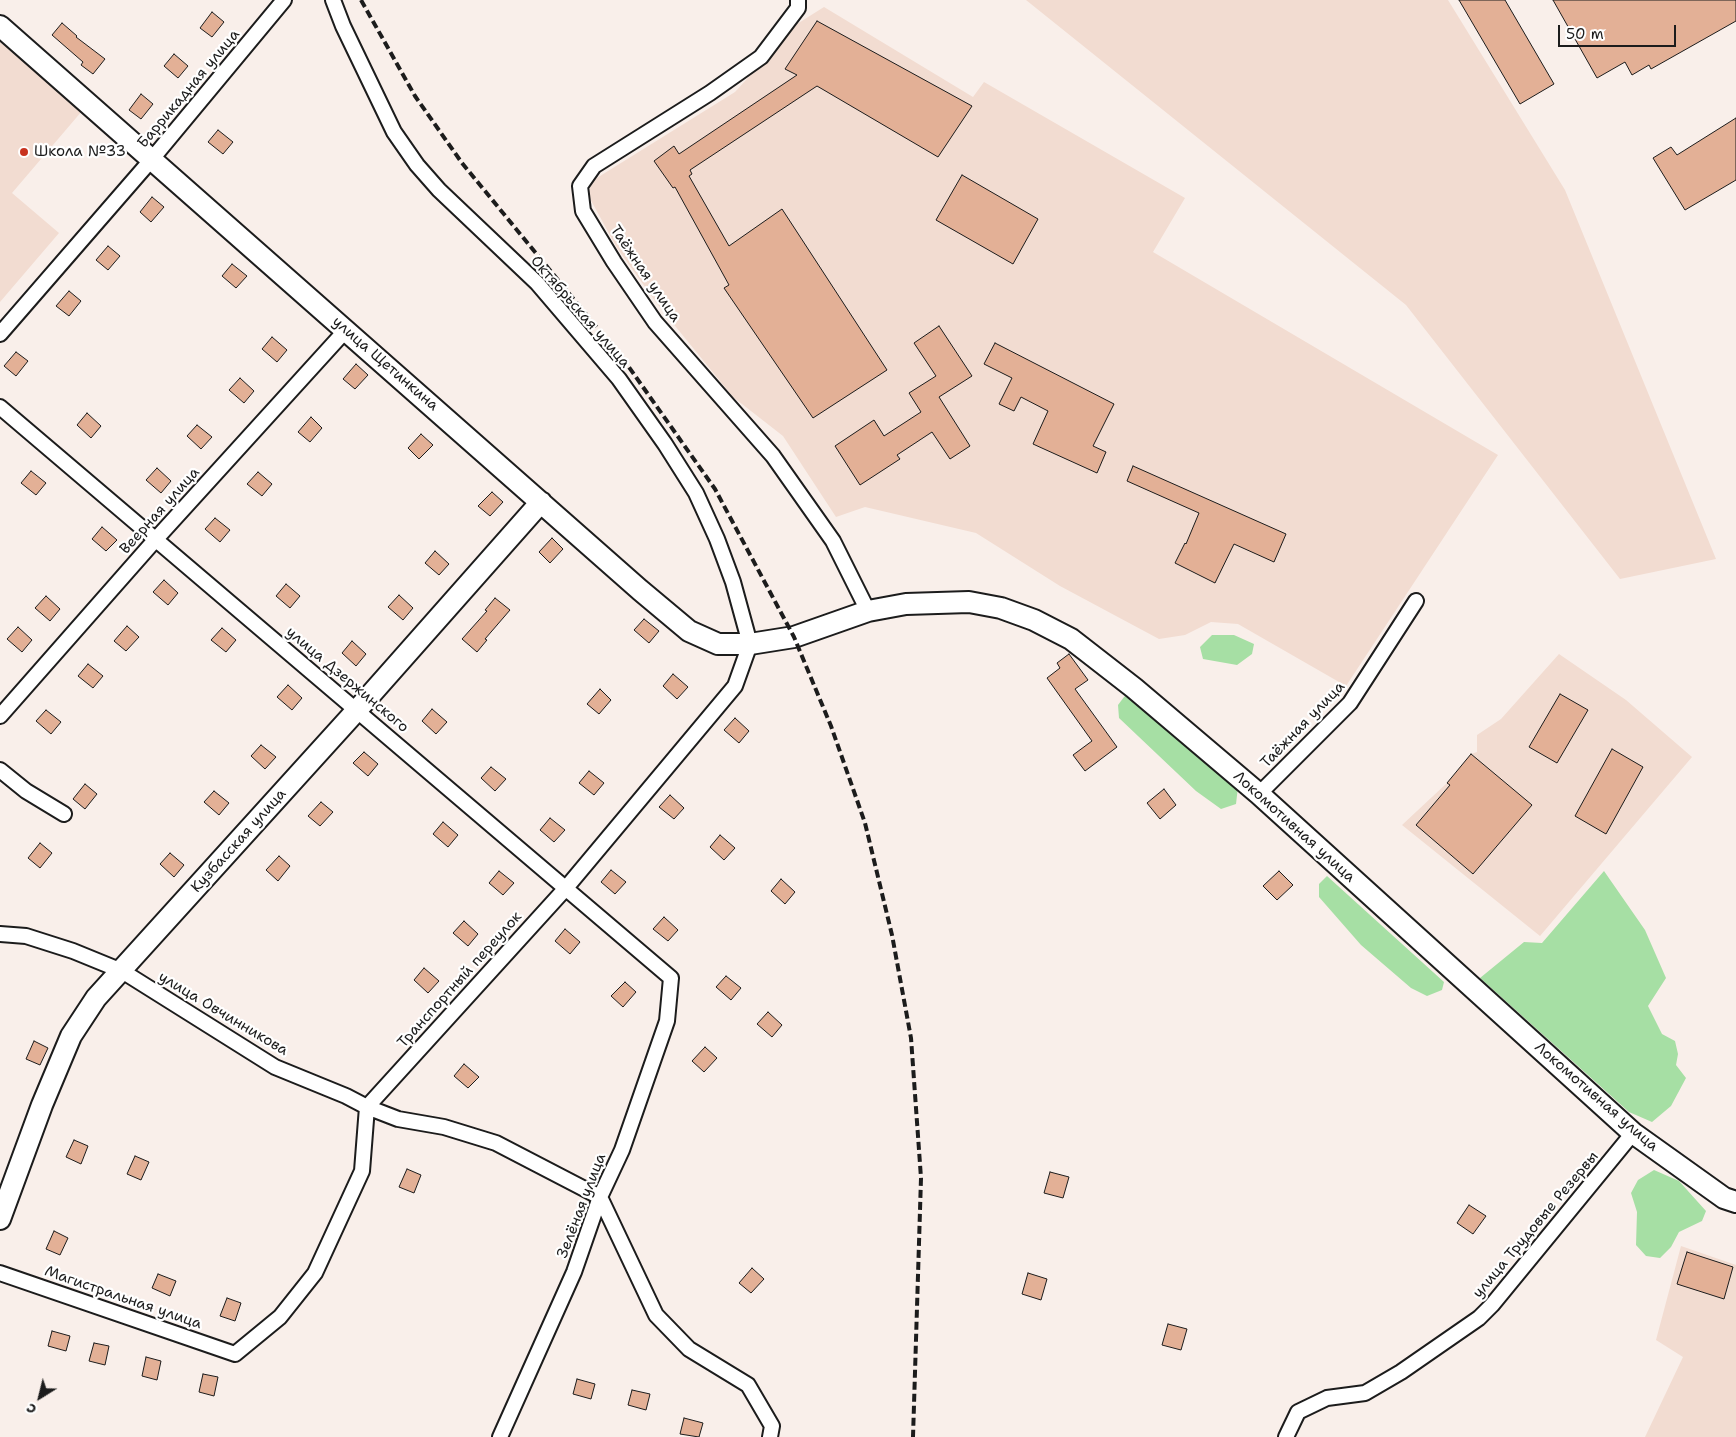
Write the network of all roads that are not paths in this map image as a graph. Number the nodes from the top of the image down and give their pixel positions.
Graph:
1 (284, 0) edge
2 (333, 0) edge
3 (798, 0) edge
4 (0, 26) edge
5 (152, 158) junction
6 (346, 330) junction
7 (0, 334) edge
8 (0, 408) edge
9 (540, 502) junction
10 (156, 540) junction
11 (1416, 601) dead end
12 (868, 611) junction
13 (794, 637) joint
14 (750, 644) junction
15 (357, 710) junction
16 (0, 716) edge
17 (0, 770) edge
18 (1258, 794) junction
19 (64, 814) dead end
20 (566, 888) junction
21 (0, 934) edge
22 (122, 971) junction
23 (671, 978) joint
24 (367, 1107) junction
25 (1633, 1133) junction
26 (600, 1198) junction
27 (1736, 1202) edge
28 (0, 1219) edge
29 (0, 1273) edge
30 (771, 1431) edge
31 (500, 1437) edge
32 (1286, 1437) edge

1 - 5 street, Баррикадная улица
2 - 14 street, Октябрьская улица
3 - 12 street, Таёжная улица
4 - 5 street, улица Щетинкина
5 - 6 street, улица Щетинкина
5 - 7 street, Баррикадная улица
6 - 9 street, улица Щетинкина
6 - 10 street, Веерная улица
8 - 10 street, улица Дзержинского
9 - 14 street, улица Щетинкина
9 - 15 street, Кузбасская улица
10 - 15 street, улица Дзержинского
10 - 16 street, Веерная улица
11 - 18 street, Таёжная улица
12 - 13 street, Локомотивная улица
12 - 18 street, Локомотивная улица
13 - 14 street, улица Щетинкина
14 - 20 street, Транспортный переулок
15 - 20 street, улица Дзержинского
15 - 22 street, Кузбасская улица
17 - 19 street
18 - 25 street, Локомотивная улица
20 - 23 street, улица Дзержинского
20 - 24 street, Транспортный переулок
21 - 22 street, улица Овчинникова
22 - 24 street, улица Овчинникова
22 - 28 street, Кузбасская улица
23 - 26 street, Зелёная улица
24 - 26 street, улица Овчинникова
24 - 29 street, Магистральная улица
25 - 27 street, Локомотивная улица
25 - 32 street, улица Трудовые Резервы
26 - 30 street
26 - 31 street, Зелёная улица

